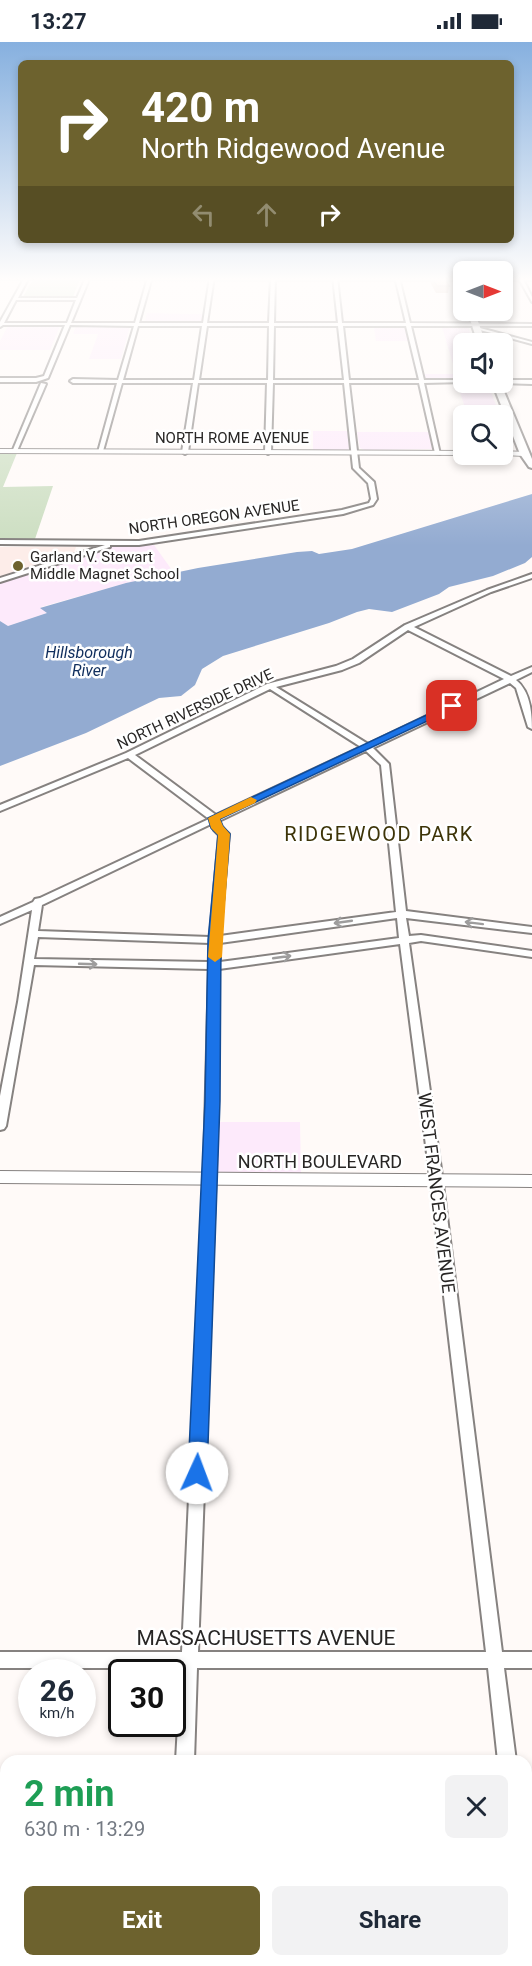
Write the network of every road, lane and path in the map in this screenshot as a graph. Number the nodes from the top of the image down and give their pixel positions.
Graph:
1 (50, 367) edge
2 (124, 367) edge
3 (198, 367) edge
4 (270, 367) edge
5 (345, 367) edge
6 (418, 367) edge
7 (0, 380) edge
8 (43, 381) junction
9 (73, 381) dead end
10 (120, 381) junction
11 (196, 381) junction
12 (270, 381) junction
13 (347, 382) junction
14 (421, 382) junction
15 (453, 382) edge
16 (513, 382) edge
17 (532, 382) edge
18 (501, 393) edge
19 (0, 451) edge
20 (15, 451) junction
21 (100, 451) junction
22 (185, 452) junction
23 (268, 452) junction
24 (354, 453) junction
25 (438, 453) junction
26 (453, 453) edge
27 (528, 453) edge
28 (532, 465) edge
29 (0, 542) edge
30 (117, 543) junction
31 (532, 576) edge
32 (0, 580) edge
33 (408, 627) junction
34 (532, 669) edge
35 (510, 679) junction
36 (270, 686) junction
37 (532, 727) edge
38 (366, 746) junction
39 (129, 755) junction
40 (0, 808) edge
41 (214, 818) junction
42 (38, 900) junction
43 (401, 914) junction
44 (0, 921) edge
45 (532, 930) edge
46 (33, 934) junction
47 (215, 940) junction
48 (404, 940) junction
49 (532, 954) edge
50 (29, 962) junction
51 (215, 966) junction
52 (1, 1112) edge
53 (0, 1126) edge
54 (0, 1178) edge
55 (210, 1180) junction
56 (436, 1181) junction
57 (532, 1181) edge
58 (0, 1660) edge
59 (190, 1660) junction
60 (495, 1660) junction
61 (532, 1660) edge
62 (185, 1755) edge
63 (506, 1755) edge

1 - 8 street
2 - 10 street
3 - 11 street
4 - 12 street
5 - 13 street
6 - 14 street
7 - 8 street
8 - 20 street
9 - 10 street
10 - 11 street
10 - 21 street
11 - 12 street
11 - 22 street
12 - 13 street
12 - 23 street
13 - 14 street
13 - 24 street
14 - 15 street
14 - 25 street
16 - 17 street
18 - 27 main road
19 - 20 street, NORTH ROME AVENUE
20 - 21 street, NORTH ROME AVENUE
21 - 22 street, NORTH ROME AVENUE
22 - 23 street, NORTH ROME AVENUE
23 - 24 street, NORTH ROME AVENUE
24 - 25 street, NORTH ROME AVENUE
24 - 30 street, NORTH OREGON AVENUE
25 - 26 street, NORTH ROME AVENUE
27 - 28 main road
29 - 30 street, NORTH OREGON AVENUE
30 - 32 street
31 - 33 street, NORTH RIVERSIDE DRIVE
33 - 35 street
33 - 36 street, NORTH RIVERSIDE DRIVE
34 - 35 street
35 - 37 street
35 - 38 street
36 - 38 street, WEST FRANCES AVENUE
36 - 39 street, NORTH RIVERSIDE DRIVE
38 - 41 street
38 - 43 street, WEST FRANCES AVENUE
39 - 40 street, NORTH RIVERSIDE DRIVE
39 - 41 street
41 - 42 street
41 - 47 street
42 - 44 street
42 - 46 street
45 -> 43 street
43 -> 47 street
43 - 48 street, WEST FRANCES AVENUE
46 - 47 street
46 - 50 street
47 - 51 street
48 - 49 street
51 -> 48 street
48 - 56 street, WEST FRANCES AVENUE
50 -> 51 street
50 - 52 street
51 - 55 street
52 - 53 street
54 - 55 street, NORTH BOULEVARD
55 - 56 street, NORTH BOULEVARD
55 - 59 street
56 - 57 street, NORTH BOULEVARD
56 - 60 street, WEST FRANCES AVENUE
58 - 59 street, MASSACHUSETTS AVENUE
59 - 60 street, MASSACHUSETTS AVENUE
59 - 62 street
60 - 61 street, MASSACHUSETTS AVENUE
60 - 63 street, WEST FRANCES AVENUE

